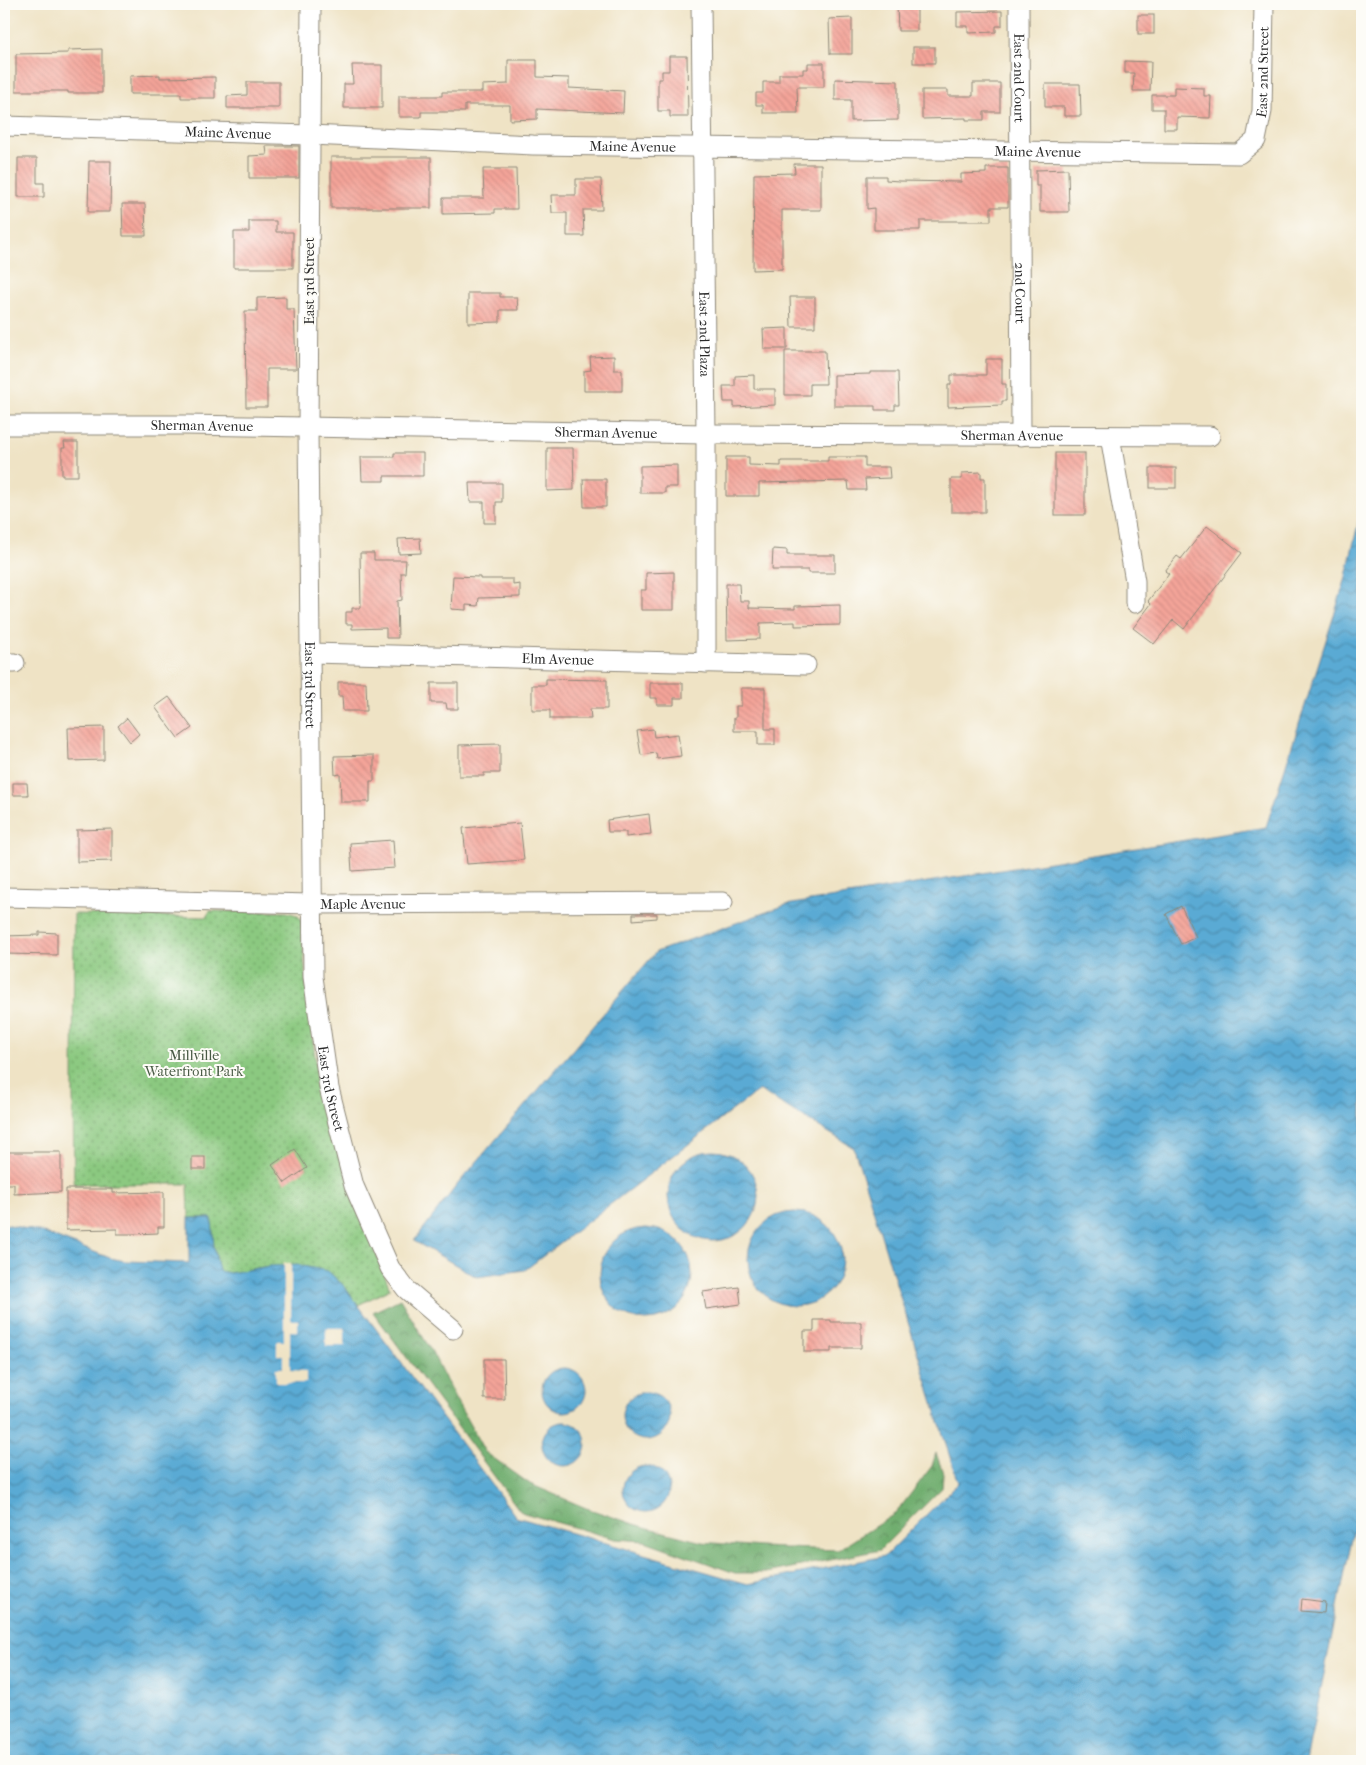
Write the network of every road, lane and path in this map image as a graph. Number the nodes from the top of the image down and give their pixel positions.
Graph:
1 (311, 4) edge
2 (701, 4) edge
3 (1019, 4) edge
4 (1264, 4) edge
5 (4, 126) edge
6 (310, 135) junction
7 (1256, 140) joint
8 (701, 147) junction
9 (1020, 150) junction
10 (4, 425) edge
11 (308, 428) junction
12 (706, 434) junction
13 (1021, 436) junction
14 (1110, 436) junction
15 (1210, 436) dead end
16 (1135, 603) dead end
17 (310, 653) junction
18 (706, 663) junction
19 (806, 665) dead end
20 (4, 897) edge
21 (722, 902) dead end
22 (311, 904) junction
23 (453, 1329) dead end

1 - 6 street, East 3rd Street
2 - 8 street, East 2nd Plaza
3 - 9 street, East 2nd Court
4 - 7 street, East 2nd Street
5 - 6 street, Maine Avenue
6 - 8 street, Maine Avenue
6 - 11 street, East 3rd Street
7 - 9 street, Maine Avenue
8 - 9 street, Maine Avenue
8 - 12 street, East 2nd Plaza
9 - 13 street, 2nd Court
10 - 11 street, Sherman Avenue
11 - 12 street, Sherman Avenue
11 - 17 street, East 3rd Street
12 - 13 street, Sherman Avenue
12 - 18 street, East 2nd Plaza
13 - 14 street, Sherman Avenue
14 - 15 street, Sherman Avenue
14 - 16 street
17 - 18 street, Elm Avenue
17 - 22 street, East 3rd Street
18 - 19 street, Elm Avenue
20 - 22 street, Maple Avenue
21 - 22 street, Maple Avenue
22 - 23 street, East 3rd Street

